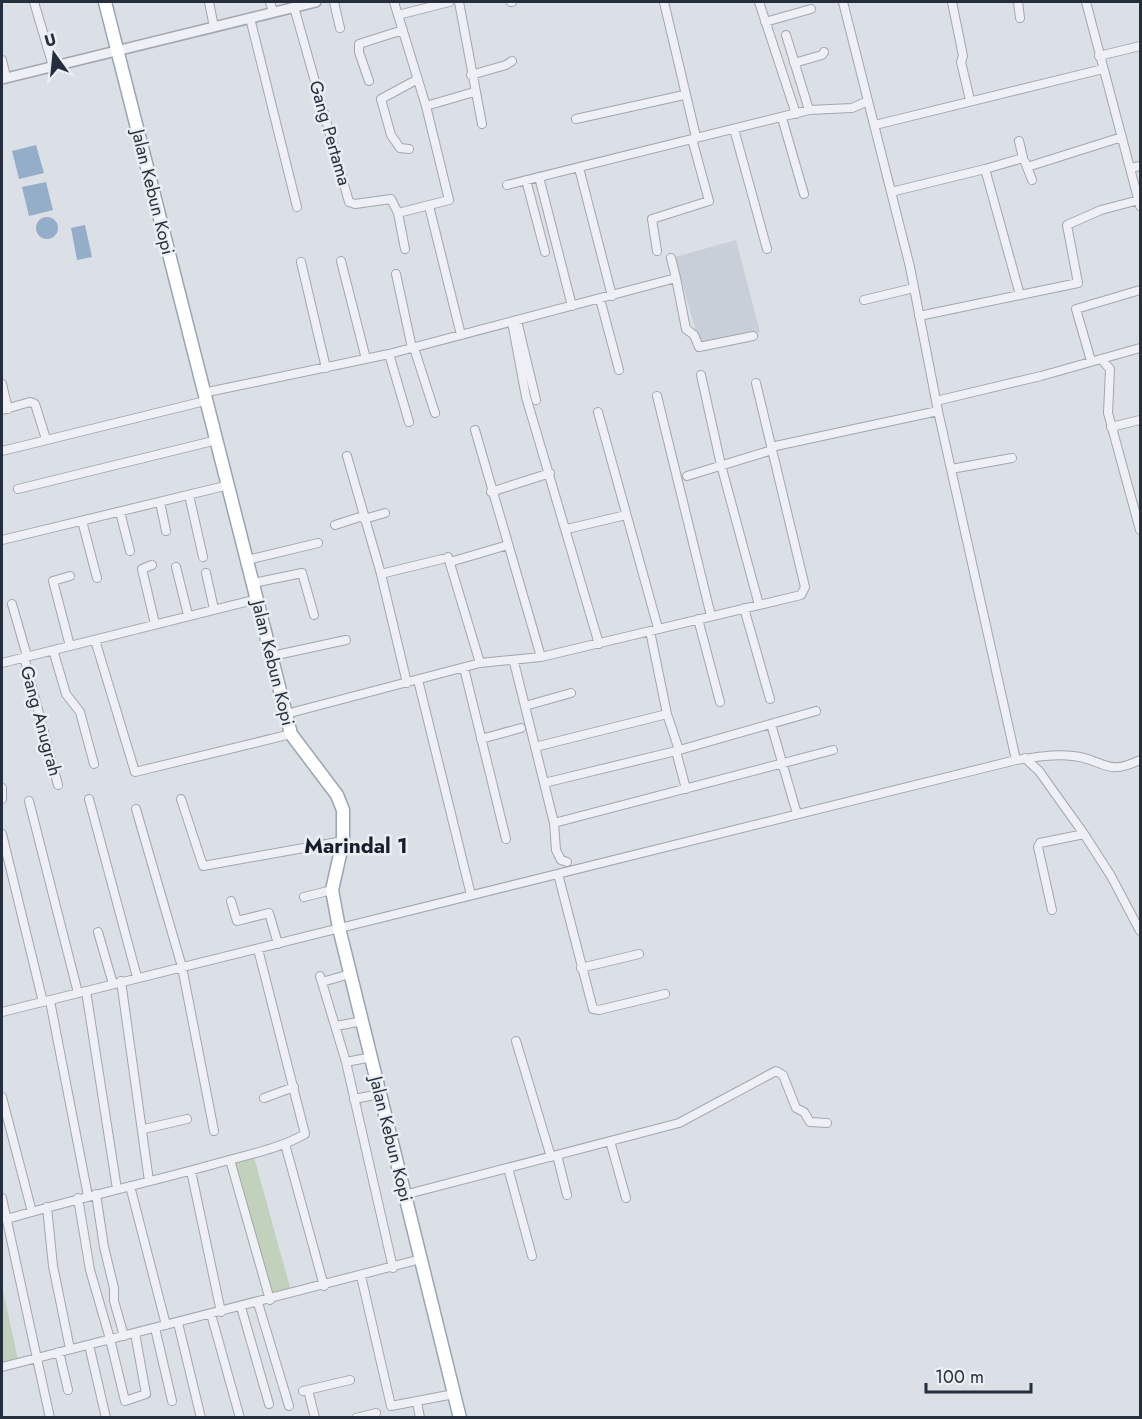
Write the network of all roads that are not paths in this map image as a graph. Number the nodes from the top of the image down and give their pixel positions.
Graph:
1 (34, 2) edge
2 (105, 2) edge
3 (209, 2) edge
4 (316, 2) edge
5 (334, 2) edge
6 (394, 2) edge
7 (449, 2) edge
8 (459, 2) edge
9 (664, 2) edge
10 (759, 2) edge
11 (843, 2) edge
12 (952, 2) edge
13 (1018, 2) edge
14 (1086, 2) edge
15 (297, 5) edge
16 (271, 6) edge
17 (811, 9) dead end
18 (398, 15) junction
19 (250, 18) junction
20 (1020, 18) dead end
21 (765, 22) junction
22 (214, 27) junction
23 (340, 28) dead end
24 (403, 30) junction
25 (786, 35) dead end
26 (1140, 46) edge
27 (117, 51) junction
28 (824, 52) dead end
29 (1099, 56) junction
30 (2, 60) edge
31 (512, 61) dead end
32 (794, 63) junction
33 (53, 66) junction
34 (1103, 69) junction
35 (471, 75) junction
36 (4, 78) edge
37 (418, 79) junction
38 (369, 81) dead end
39 (474, 92) junction
40 (684, 95) junction
41 (970, 100) junction
42 (868, 101) junction
43 (426, 106) junction
44 (809, 110) junction
45 (796, 114) junction
46 (782, 118) junction
47 (576, 119) dead end
48 (482, 124) dead end
49 (875, 125) junction
50 (734, 129) junction
51 (1122, 137) junction
52 (694, 138) junction
53 (1019, 141) dead end
54 (409, 149) dead end
55 (1023, 158) junction
56 (1027, 166) junction
57 (1140, 166) edge
58 (579, 168) junction
59 (1130, 168) junction
60 (985, 169) junction
61 (538, 177) junction
62 (526, 180) junction
63 (1032, 180) dead end
64 (507, 185) dead end
65 (891, 192) junction
66 (804, 194) dead end
67 (1140, 203) edge
68 (429, 206) junction
69 (297, 207) dead end
70 (398, 213) junction
71 (405, 249) dead end
72 (767, 249) dead end
73 (657, 251) dead end
74 (546, 252) dead end
75 (671, 258) dead end
76 (341, 261) dead end
77 (301, 262) dead end
78 (396, 274) dead end
79 (676, 278) junction
80 (914, 288) junction
81 (1140, 290) edge
82 (1020, 295) junction
83 (612, 296) junction
84 (600, 299) junction
85 (864, 300) dead end
86 (572, 306) junction
87 (919, 316) junction
88 (514, 321) junction
89 (461, 335) junction
90 (753, 336) dead end
91 (413, 348) junction
92 (1140, 348) edge
93 (389, 354) junction
94 (366, 359) junction
95 (1101, 359) junction
96 (1091, 362) junction
97 (326, 368) junction
98 (619, 370) dead end
99 (701, 375) dead end
100 (756, 383) dead end
101 (2, 384) edge
102 (657, 396) dead end
103 (204, 397) junction
104 (536, 400) dead end
105 (936, 400) junction
106 (5, 410) edge
107 (938, 411) junction
108 (435, 412) dead end
109 (598, 412) dead end
110 (1140, 420) edge
111 (409, 423) dead end
112 (1111, 427) junction
113 (475, 430) dead end
114 (46, 439) junction
115 (217, 440) junction
116 (772, 448) junction
117 (2, 451) edge
118 (347, 456) dead end
119 (1012, 458) dead end
120 (721, 465) junction
121 (951, 469) junction
122 (549, 473) junction
123 (687, 476) dead end
124 (229, 485) junction
125 (18, 489) dead end
126 (491, 492) junction
127 (189, 495) junction
128 (160, 502) junction
129 (120, 512) junction
130 (386, 513) dead end
131 (626, 514) junction
132 (364, 518) junction
133 (82, 521) junction
134 (334, 525) dead end
135 (567, 529) junction
136 (1140, 530) edge
137 (166, 531) dead end
138 (2, 540) edge
139 (318, 543) dead end
140 (508, 545) junction
141 (130, 551) dead end
142 (202, 557) dead end
143 (247, 560) junction
144 (446, 560) junction
145 (152, 565) dead end
146 (176, 567) dead end
147 (206, 573) dead end
148 (381, 574) junction
149 (70, 576) dead end
150 (97, 578) dead end
151 (253, 584) junction
152 (257, 599) junction
153 (12, 604) dead end
154 (759, 605) junction
155 (744, 608) junction
156 (214, 609) junction
157 (188, 615) junction
158 (314, 615) dead end
159 (711, 616) junction
160 (698, 619) junction
161 (155, 624) junction
162 (654, 629) junction
163 (94, 640) junction
164 (346, 640) dead end
165 (599, 644) junction
166 (70, 646) junction
167 (53, 650) junction
168 (26, 657) junction
169 (272, 657) junction
170 (541, 657) junction
171 (514, 662) junction
172 (2, 663) edge
173 (480, 663) junction
174 (464, 668) junction
175 (418, 680) junction
176 (407, 683) junction
177 (571, 693) dead end
178 (770, 699) dead end
179 (720, 702) dead end
180 (525, 706) junction
181 (816, 711) dead end
182 (286, 714) junction
183 (667, 714) junction
184 (771, 723) junction
185 (521, 728) dead end
186 (291, 735) junction
187 (481, 739) junction
188 (535, 747) junction
189 (833, 750) dead end
190 (678, 751) junction
191 (1025, 759) junction
192 (1016, 760) junction
193 (1140, 760) edge
194 (782, 762) junction
195 (94, 764) dead end
196 (544, 783) junction
197 (58, 785) dead end
198 (2, 788) edge
199 (686, 789) junction
200 (2, 799) edge
201 (88, 799) dead end
202 (182, 799) dead end
203 (29, 801) dead end
204 (136, 808) dead end
205 (797, 814) junction
206 (554, 823) junction
207 (2, 834) edge
208 (1084, 834) junction
209 (506, 839) dead end
210 (343, 841) junction
211 (567, 862) dead end
212 (558, 874) junction
213 (332, 890) junction
214 (471, 895) junction
215 (304, 897) dead end
216 (231, 901) dead end
217 (1052, 910) dead end
218 (339, 928) junction
219 (1140, 931) edge
220 (98, 932) dead end
221 (278, 944) junction
222 (258, 949) junction
223 (639, 954) dead end
224 (182, 967) junction
225 (581, 968) junction
226 (350, 974) junction
227 (137, 978) junction
228 (121, 981) junction
229 (112, 984) junction
230 (82, 992) junction
231 (665, 994) dead end
232 (46, 1002) junction
233 (2, 1012) edge
234 (363, 1021) junction
235 (336, 1026) junction
236 (516, 1041) dead end
237 (372, 1057) junction
238 (346, 1062) junction
239 (294, 1087) junction
240 (380, 1094) junction
241 (2, 1097) edge
242 (264, 1098) dead end
243 (354, 1099) junction
244 (187, 1119) dead end
245 (827, 1123) dead end
246 (144, 1129) junction
247 (214, 1131) dead end
248 (610, 1141) junction
249 (285, 1143) junction
250 (554, 1156) junction
251 (230, 1160) junction
252 (508, 1168) junction
253 (190, 1171) junction
254 (149, 1180) junction
255 (130, 1186) junction
256 (117, 1189) junction
257 (92, 1195) junction
258 (404, 1195) junction
259 (567, 1195) dead end
260 (2, 1198) edge
261 (78, 1198) junction
262 (626, 1198) dead end
263 (47, 1207) junction
264 (32, 1212) junction
265 (7, 1219) junction
266 (532, 1256) dead end
267 (421, 1259) junction
268 (393, 1268) junction
269 (361, 1276) junction
270 (324, 1286) junction
271 (270, 1300) junction
272 (258, 1303) junction
273 (241, 1307) junction
274 (221, 1312) junction
275 (211, 1314) junction
276 (178, 1323) junction
277 (166, 1325) junction
278 (155, 1328) junction
279 (135, 1333) junction
280 (124, 1336) junction
281 (110, 1339) junction
282 (89, 1345) junction
283 (70, 1349) junction
284 (59, 1352) junction
285 (38, 1358) junction
286 (2, 1367) edge
287 (350, 1380) dead end
288 (68, 1390) dead end
289 (454, 1394) junction
290 (172, 1401) dead end
291 (417, 1402) junction
292 (269, 1404) dead end
293 (289, 1406) dead end
294 (376, 1413) dead end
295 (50, 1418) edge
296 (106, 1418) edge
297 (201, 1418) edge
298 (240, 1418) edge
299 (315, 1418) edge
300 (356, 1418) edge
301 (420, 1418) edge
302 (460, 1418) edge

1 - 33 street
2 - 27 main road, Jalan Kebun Kopi
3 - 22 street
4 - 15 street
5 - 23 street
6 - 18 street
7 - 18 street
8 - 35 street
9 - 40 street
10 - 21 street
11 - 42 street
12 - 41 street
13 - 20 street
14 - 29 street
15 - 16 street
15 - 70 street, Gang Pertama
16 - 19 street
17 - 21 street
18 - 24 street
19 - 22 street
19 - 69 street
21 - 45 street
22 - 27 street
24 - 37 street
24 - 38 street
25 - 32 street
26 - 29 street
27 - 33 street
27 - 103 main road, Jalan Kebun Kopi
28 - 32 street
29 - 34 street
30 - 36 street
31 - 35 street
32 - 44 street
33 - 36 street
34 - 41 street
34 - 51 street
35 - 39 street
37 - 43 street
37 - 54 street
39 - 43 street
39 - 48 street
40 - 47 street
40 - 52 street
41 - 49 street
42 - 44 street
42 - 49 street
43 - 68 street
44 - 45 street
45 - 46 street
46 - 50 street
46 - 66 street
49 - 65 street
50 - 52 street
50 - 72 street
51 - 56 street
51 - 59 street
52 - 58 street
52 - 73 street
53 - 55 street
55 - 56 street
55 - 60 street
56 - 63 street
57 - 59 street
58 - 61 street
58 - 83 street
59 - 67 street
60 - 65 street
60 - 82 street
61 - 62 street
61 - 86 street
62 - 64 street
62 - 74 street
65 - 80 street
67 - 82 street
68 - 70 street
68 - 89 street
70 - 71 street
75 - 79 street
76 - 94 street
77 - 97 street
78 - 91 street
79 - 83 street
79 - 90 street
80 - 85 street
80 - 87 street
81 - 96 street
82 - 87 street
83 - 84 street
84 - 86 street
84 - 98 street
86 - 88 street
87 - 105 street
88 - 89 street
88 - 104 street
88 - 122 street
89 - 91 street
91 - 93 street
91 - 108 street
92 - 95 street
93 - 94 street
93 - 111 street
94 - 97 street
95 - 96 street
95 - 112 street
96 - 105 street
97 - 103 street
99 - 120 street
100 - 116 street
101 - 106 street
102 - 159 street
103 - 114 street
103 - 115 main road, Jalan Kebun Kopi
105 - 107 street
106 - 114 street
107 - 116 street
107 - 121 street
109 - 131 street
110 - 112 street
112 - 136 street
113 - 126 street
114 - 117 street
115 - 124 main road, Jalan Kebun Kopi
115 - 125 street
116 - 120 street
116 - 154 street
118 - 132 street
119 - 121 street
120 - 123 street
120 - 154 street
121 - 192 street
122 - 126 street
122 - 135 street
124 - 127 street
124 - 143 main road, Jalan Kebun Kopi
126 - 140 street
127 - 128 street
127 - 142 street
128 - 129 street
128 - 137 street
129 - 133 street
129 - 141 street
130 - 132 street
131 - 135 street
131 - 162 street
132 - 134 street
132 - 148 street
133 - 138 street
133 - 150 street
135 - 165 street
139 - 143 street
140 - 144 street
140 - 170 street
143 - 151 main road, Jalan Kebun Kopi
144 - 148 street
144 - 173 street
145 - 161 street
146 - 157 street
147 - 156 street
148 - 176 street
149 - 166 street
151 - 152 main road, Jalan Kebun Kopi
151 - 158 street
152 - 156 street
152 - 169 main road, Jalan Kebun Kopi
153 - 168 street, Gang Anugrah
154 - 155 street
155 - 159 street
155 - 178 street
156 - 157 street
157 - 161 street
159 - 160 street
160 - 162 street
160 - 179 street
161 - 163 street
162 - 165 street
162 - 183 street
163 - 166 street
163 - 186 street
164 - 169 street
165 - 170 street
166 - 167 street
167 - 168 street
167 - 195 street
168 - 172 street
168 - 197 street, Gang Anugrah
169 - 182 main road, Jalan Kebun Kopi
170 - 171 street
171 - 173 street
171 - 180 street
173 - 174 street
174 - 175 street
174 - 187 street
175 - 176 street
175 - 214 street
176 - 182 street
177 - 180 street
180 - 188 street
181 - 184 street
182 - 186 main road, Jalan Kebun Kopi
183 - 188 street
183 - 190 street
184 - 190 street
184 - 194 street
185 - 187 street
186 - 210 main road, Jalan Kebun Kopi
187 - 209 street
188 - 196 street
189 - 194 street
190 - 196 street
190 - 199 street
191 - 192 street
191 - 193 street
191 - 208 street
192 - 205 street
194 - 199 street
194 - 205 street
196 - 206 street
198 - 200 street
199 - 206 street
201 - 227 street
202 - 210 street
203 - 230 street
204 - 224 street
205 - 212 street
206 - 211 street
207 - 232 street
208 - 217 street
208 - 219 street
210 - 213 main road, Jalan Kebun Kopi
212 - 214 street
212 - 225 street
213 - 215 street
213 - 218 main road, Jalan Kebun Kopi
214 - 218 street
216 - 221 street
218 - 221 street
218 - 226 main road, Jalan Kebun Kopi
220 - 229 street
221 - 222 street
222 - 224 street
222 - 239 street
223 - 225 street
224 - 227 street
224 - 247 street
225 - 231 street
226 - 234 main road, Jalan Kebun Kopi
226 - 235 street
227 - 228 street
228 - 229 street
228 - 246 street
229 - 230 street
230 - 232 street
230 - 256 street
232 - 233 street
232 - 257 street
234 - 235 street
234 - 237 main road, Jalan Kebun Kopi
235 - 238 street
236 - 250 street
237 - 238 street
237 - 240 main road, Jalan Kebun Kopi
238 - 243 street
239 - 242 street
239 - 249 street
240 - 243 street
240 - 258 main road, Jalan Kebun Kopi
241 - 264 street
243 - 268 street
244 - 246 street
245 - 248 street
246 - 254 street
248 - 250 street
248 - 262 street
249 - 251 street
249 - 270 street
250 - 252 street
250 - 259 street
251 - 253 street
251 - 271 street
252 - 258 street
252 - 266 street
253 - 254 street
253 - 274 street
254 - 255 street
255 - 256 street
255 - 277 street
256 - 257 street
257 - 261 street
257 - 280 street
258 - 267 main road, Jalan Kebun Kopi
260 - 265 street
261 - 263 street
261 - 281 street
263 - 264 street
263 - 283 street
264 - 265 street
265 - 285 street
267 - 268 street
267 - 289 main road, Jalan Kebun Kopi
268 - 269 street
269 - 270 street
269 - 291 street
270 - 271 street
271 - 272 street
272 - 273 street
272 - 293 street
273 - 274 street
273 - 292 street
274 - 275 street
275 - 276 street
275 - 298 street
276 - 277 street
276 - 297 street
277 - 278 street
278 - 279 street
278 - 290 street
279 - 280 street
279 - 281 street
280 - 281 street
281 - 282 street
282 - 283 street
282 - 296 street
283 - 284 street
284 - 285 street
284 - 288 street
285 - 286 street
285 - 295 street
287 - 299 street
289 - 291 street
289 - 302 main road, Jalan Kebun Kopi
291 - 301 street
294 - 300 street

